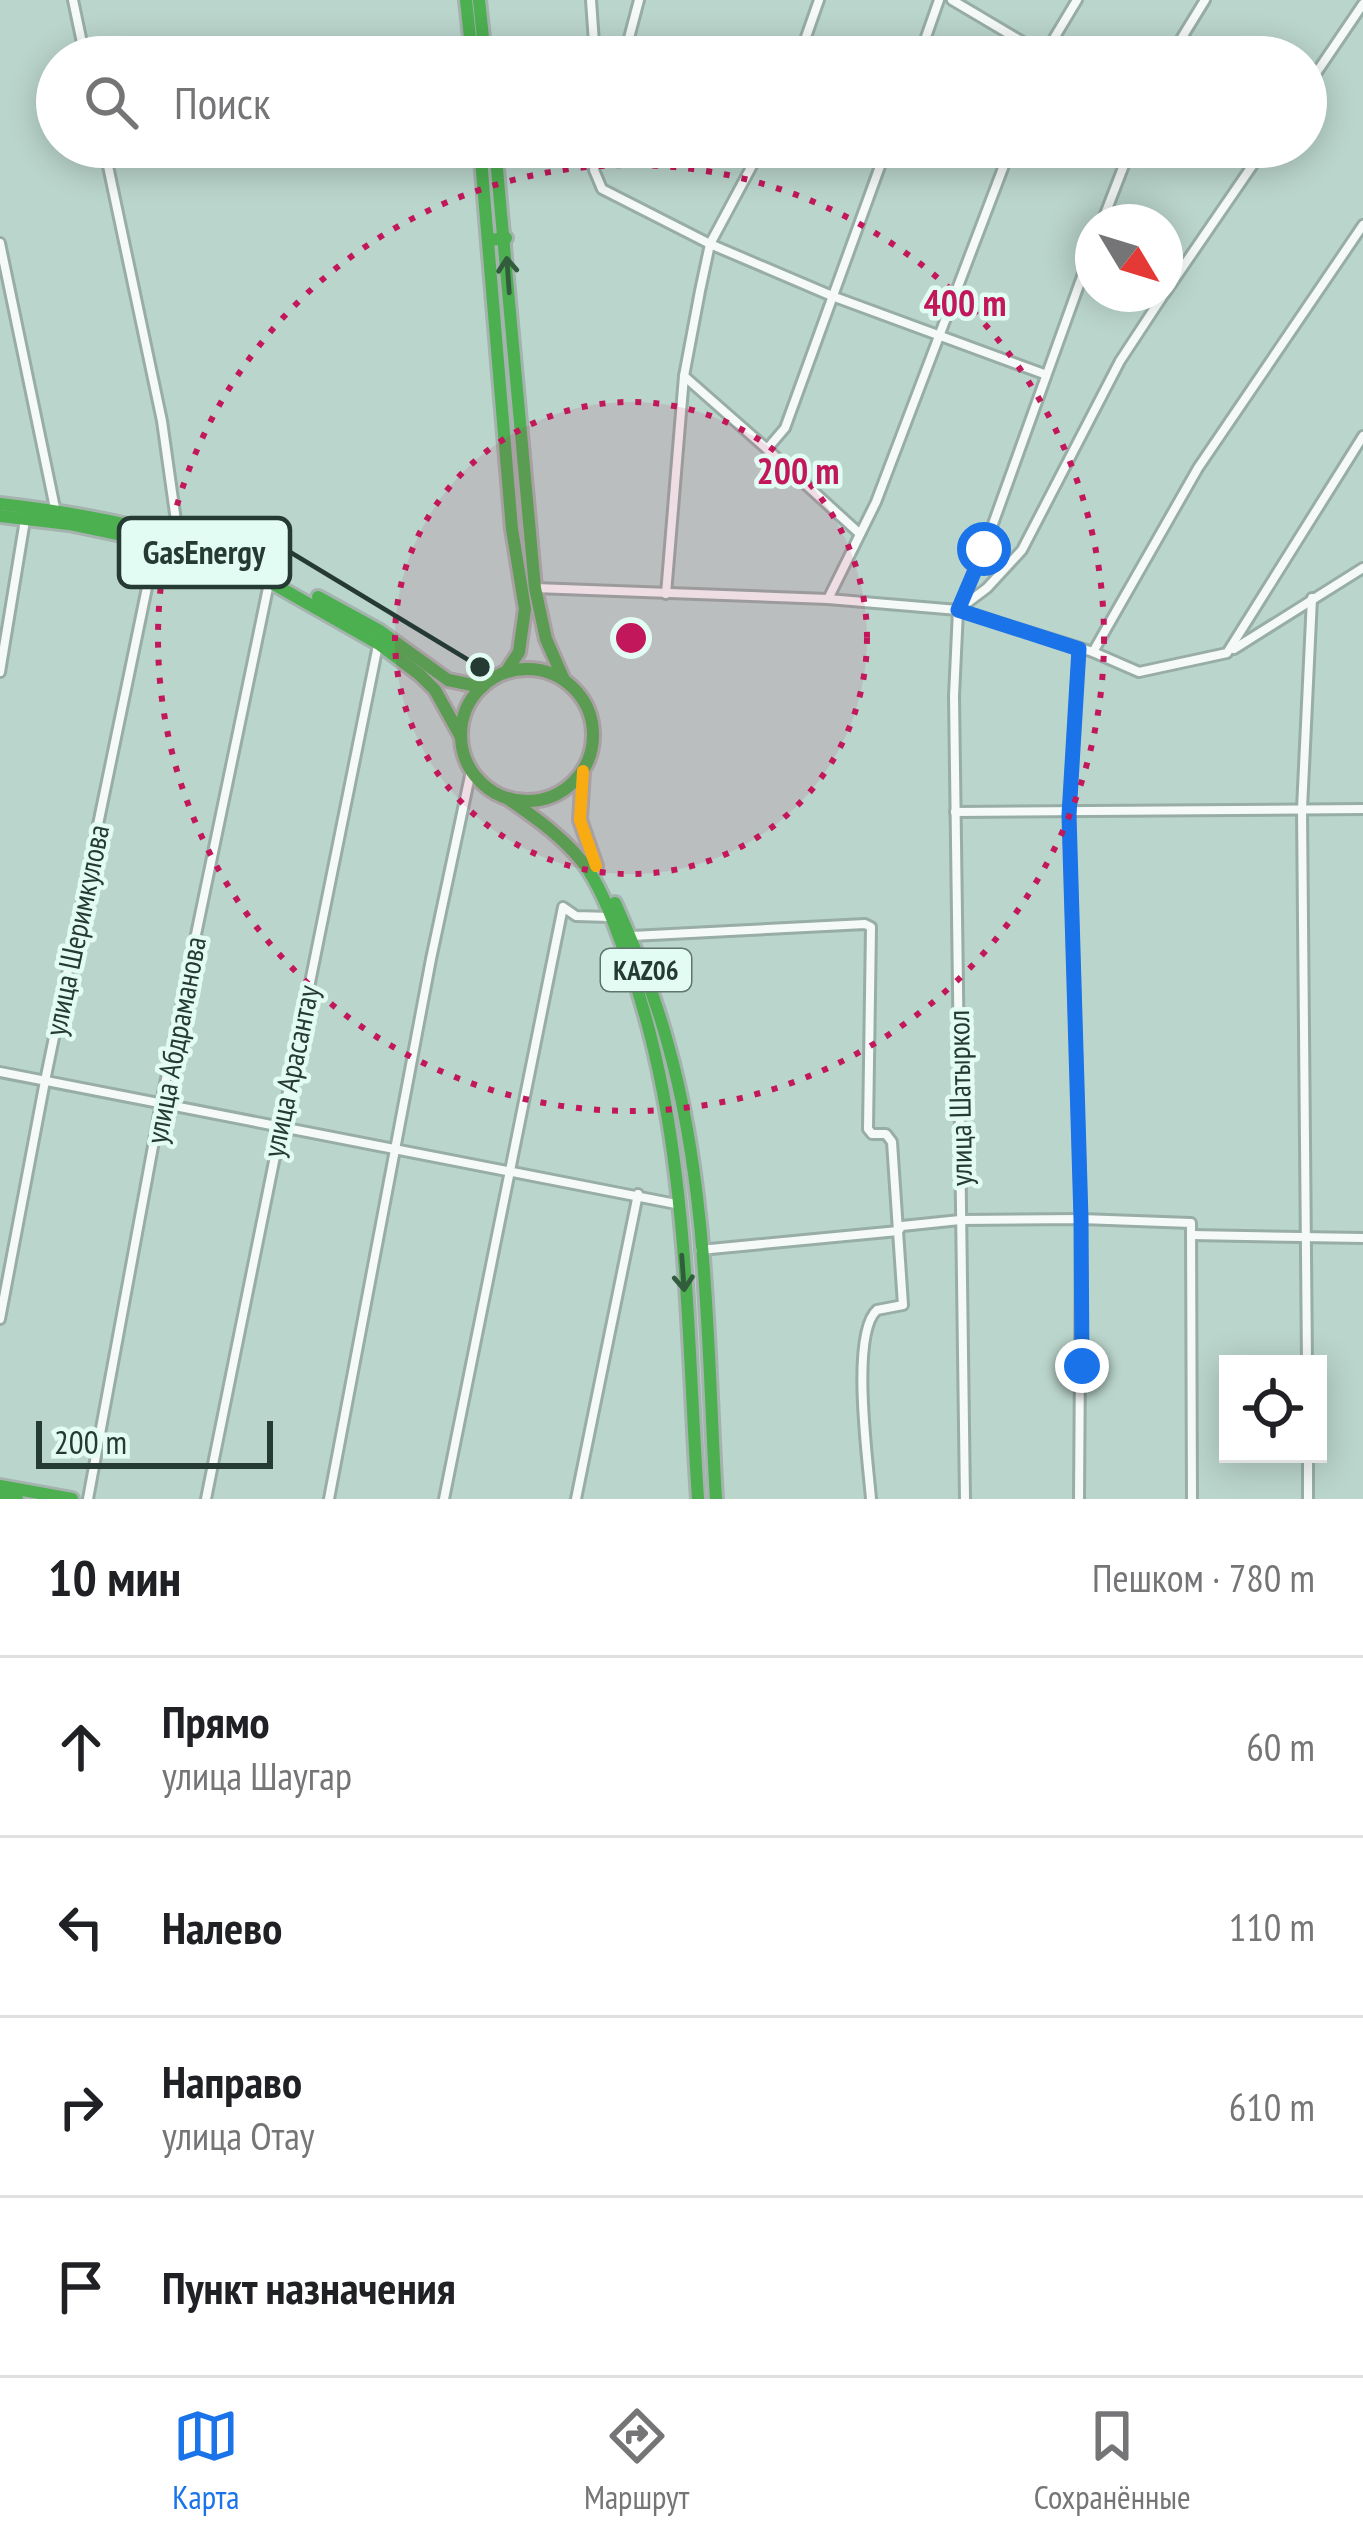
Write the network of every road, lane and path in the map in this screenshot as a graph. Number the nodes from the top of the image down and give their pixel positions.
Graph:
1 (73, 0) edge
2 (466, 0) edge
3 (479, 0) edge
4 (591, 0) edge
5 (639, 0) edge
6 (819, 0) edge
7 (938, 0) edge
8 (952, 0) edge
9 (1077, 0) edge
10 (1205, 0) edge
11 (1363, 4) edge
12 (81, 36) edge
13 (470, 36) edge
14 (483, 36) edge
15 (594, 36) edge
16 (630, 36) edge
17 (806, 36) edge
18 (926, 36) edge
19 (1012, 36) edge
20 (1056, 36) edge
21 (1183, 36) edge
22 (1327, 57) edge
23 (108, 168) edge
24 (482, 168) edge
25 (498, 168) edge
26 (595, 168) edge
27 (751, 168) edge
28 (879, 168) edge
29 (1003, 168) edge
30 (1123, 168) edge
31 (1251, 168) edge
32 (1109, 204) edge
33 (1363, 225) edge
34 (506, 238) junction
35 (1359, 239) edge
36 (490, 240) junction
37 (0, 243) edge
38 (710, 244) junction
39 (1183, 267) edge
40 (1075, 293) edge
41 (832, 296) junction
42 (1152, 312) edge
43 (938, 335) junction
44 (1044, 374) junction
45 (684, 376) junction
46 (1363, 436) edge
47 (767, 449) junction
48 (0, 504) edge
49 (56, 509) junction
50 (0, 516) edge
51 (26, 518) junction
52 (860, 533) junction
53 (178, 536) junction
54 (157, 542) junction
55 (1363, 568) edge
56 (269, 582) junction
57 (535, 588) junction
58 (666, 594) junction
59 (1312, 598) junction
60 (828, 599) junction
61 (958, 610) junction
62 (379, 644) junction
63 (1079, 649) junction
64 (1093, 652) junction
65 (1227, 653) junction
66 (0, 672) edge
67 (506, 672) junction
68 (564, 680) junction
69 (482, 687) junction
70 (461, 737) junction
71 (471, 771) junction
72 (583, 771) junction
73 (507, 798) junction
74 (1069, 809) junction
75 (1302, 809) junction
76 (1363, 809) edge
77 (955, 812) junction
78 (612, 917) junction
79 (632, 936) junction
80 (0, 1072) edge
81 (44, 1081) junction
82 (161, 1103) junction
83 (278, 1125) junction
84 (397, 1148) junction
85 (509, 1169) junction
86 (638, 1194) junction
87 (678, 1204) junction
88 (1081, 1219) junction
89 (960, 1220) junction
90 (898, 1231) junction
91 (1191, 1235) junction
92 (1305, 1238) junction
93 (1363, 1238) edge
94 (698, 1250) junction
95 (0, 1319) edge
96 (1306, 1355) edge
97 (1308, 1463) edge
98 (0, 1486) edge
99 (0, 1496) edge
100 (17, 1499) edge
101 (72, 1499) edge
102 (88, 1499) edge
103 (206, 1499) edge
104 (329, 1499) edge
105 (445, 1499) edge
106 (575, 1499) edge
107 (698, 1499) edge
108 (716, 1499) edge
109 (871, 1499) edge
110 (965, 1499) edge
111 (1079, 1499) edge
112 (1192, 1499) edge
113 (1309, 1499) edge

1 - 12 street
2 - 13 main road
3 - 14 main road
4 - 15 street
5 - 16 street
6 - 17 street
7 - 18 street
8 - 19 street
9 - 20 street
10 - 21 street
11 - 22 street
23 - 53 street
24 - 36 main road
25 - 34 main road
26 - 38 street
27 - 38 street
28 - 41 street
29 - 43 street
30 - 32 street
31 - 39 street
33 - 35 street
34 - 36 main road
57 -> 34 main road
35 - 64 street
36 - 67 main road
37 - 49 street
38 - 41 street
38 - 45 street
40 - 44 street
41 - 43 street
41 - 47 street
42 - 61 street
43 - 44 street
43 - 52 street
44 - 61 street
45 - 47 street
45 - 58 street
46 - 65 street
47 - 52 street
48 - 49 main road
49 - 53 main road
50 - 51 main road
51 - 54 main road
51 - 66 street
52 - 60 street
53 - 69 main road
54 - 56 main road
54 - 81 street, улица Шеримкулова
55 - 59 street
56 - 62 main road
56 - 82 street, улица Абдраманова
57 - 58 street
57 - 68 main road
58 - 60 street
59 - 65 street
59 - 75 street
60 - 61 street
61 - 63 street
61 - 77 street, улица Шатыркол
62 - 70 main road
62 - 83 street, улица Арасантау
63 - 64 street
63 - 74 street
64 - 65 street
67 - 68 main road
67 - 69 main road
68 - 72 main road, KАZ06
69 - 70 main road
70 - 71 main road
71 - 73 main road, KАZ06
71 - 84 street
72 - 73 main road
72 - 79 main road, KАZ06
73 - 78 main road, KАZ06
74 - 75 street
74 - 77 street
74 - 88 street
75 - 76 street
75 - 92 street
77 - 89 street, улица Шатыркол
78 - 85 street
78 - 87 main road, KАZ06
79 - 90 street
79 - 94 main road, KАZ06
80 - 81 street
81 - 82 street
81 - 95 street, улица Шеримкулова
82 - 83 street
82 - 102 street, улица Абдраманова
83 - 84 street
83 - 103 street, улица Арасантау
84 - 85 street
84 - 104 street
85 - 86 street
85 - 105 street
86 - 87 street
86 - 106 street
87 -> 107 main road, KАZ06
88 - 89 street
88 - 91 street
88 - 111 street
89 - 90 street
89 - 110 street, улица Шатыркол
90 - 94 street
90 - 109 street
91 - 92 street
91 - 112 street
92 - 93 street
92 - 96 street
94 - 108 main road, KАZ06
97 - 113 street
98 - 101 main road
99 - 100 main road

